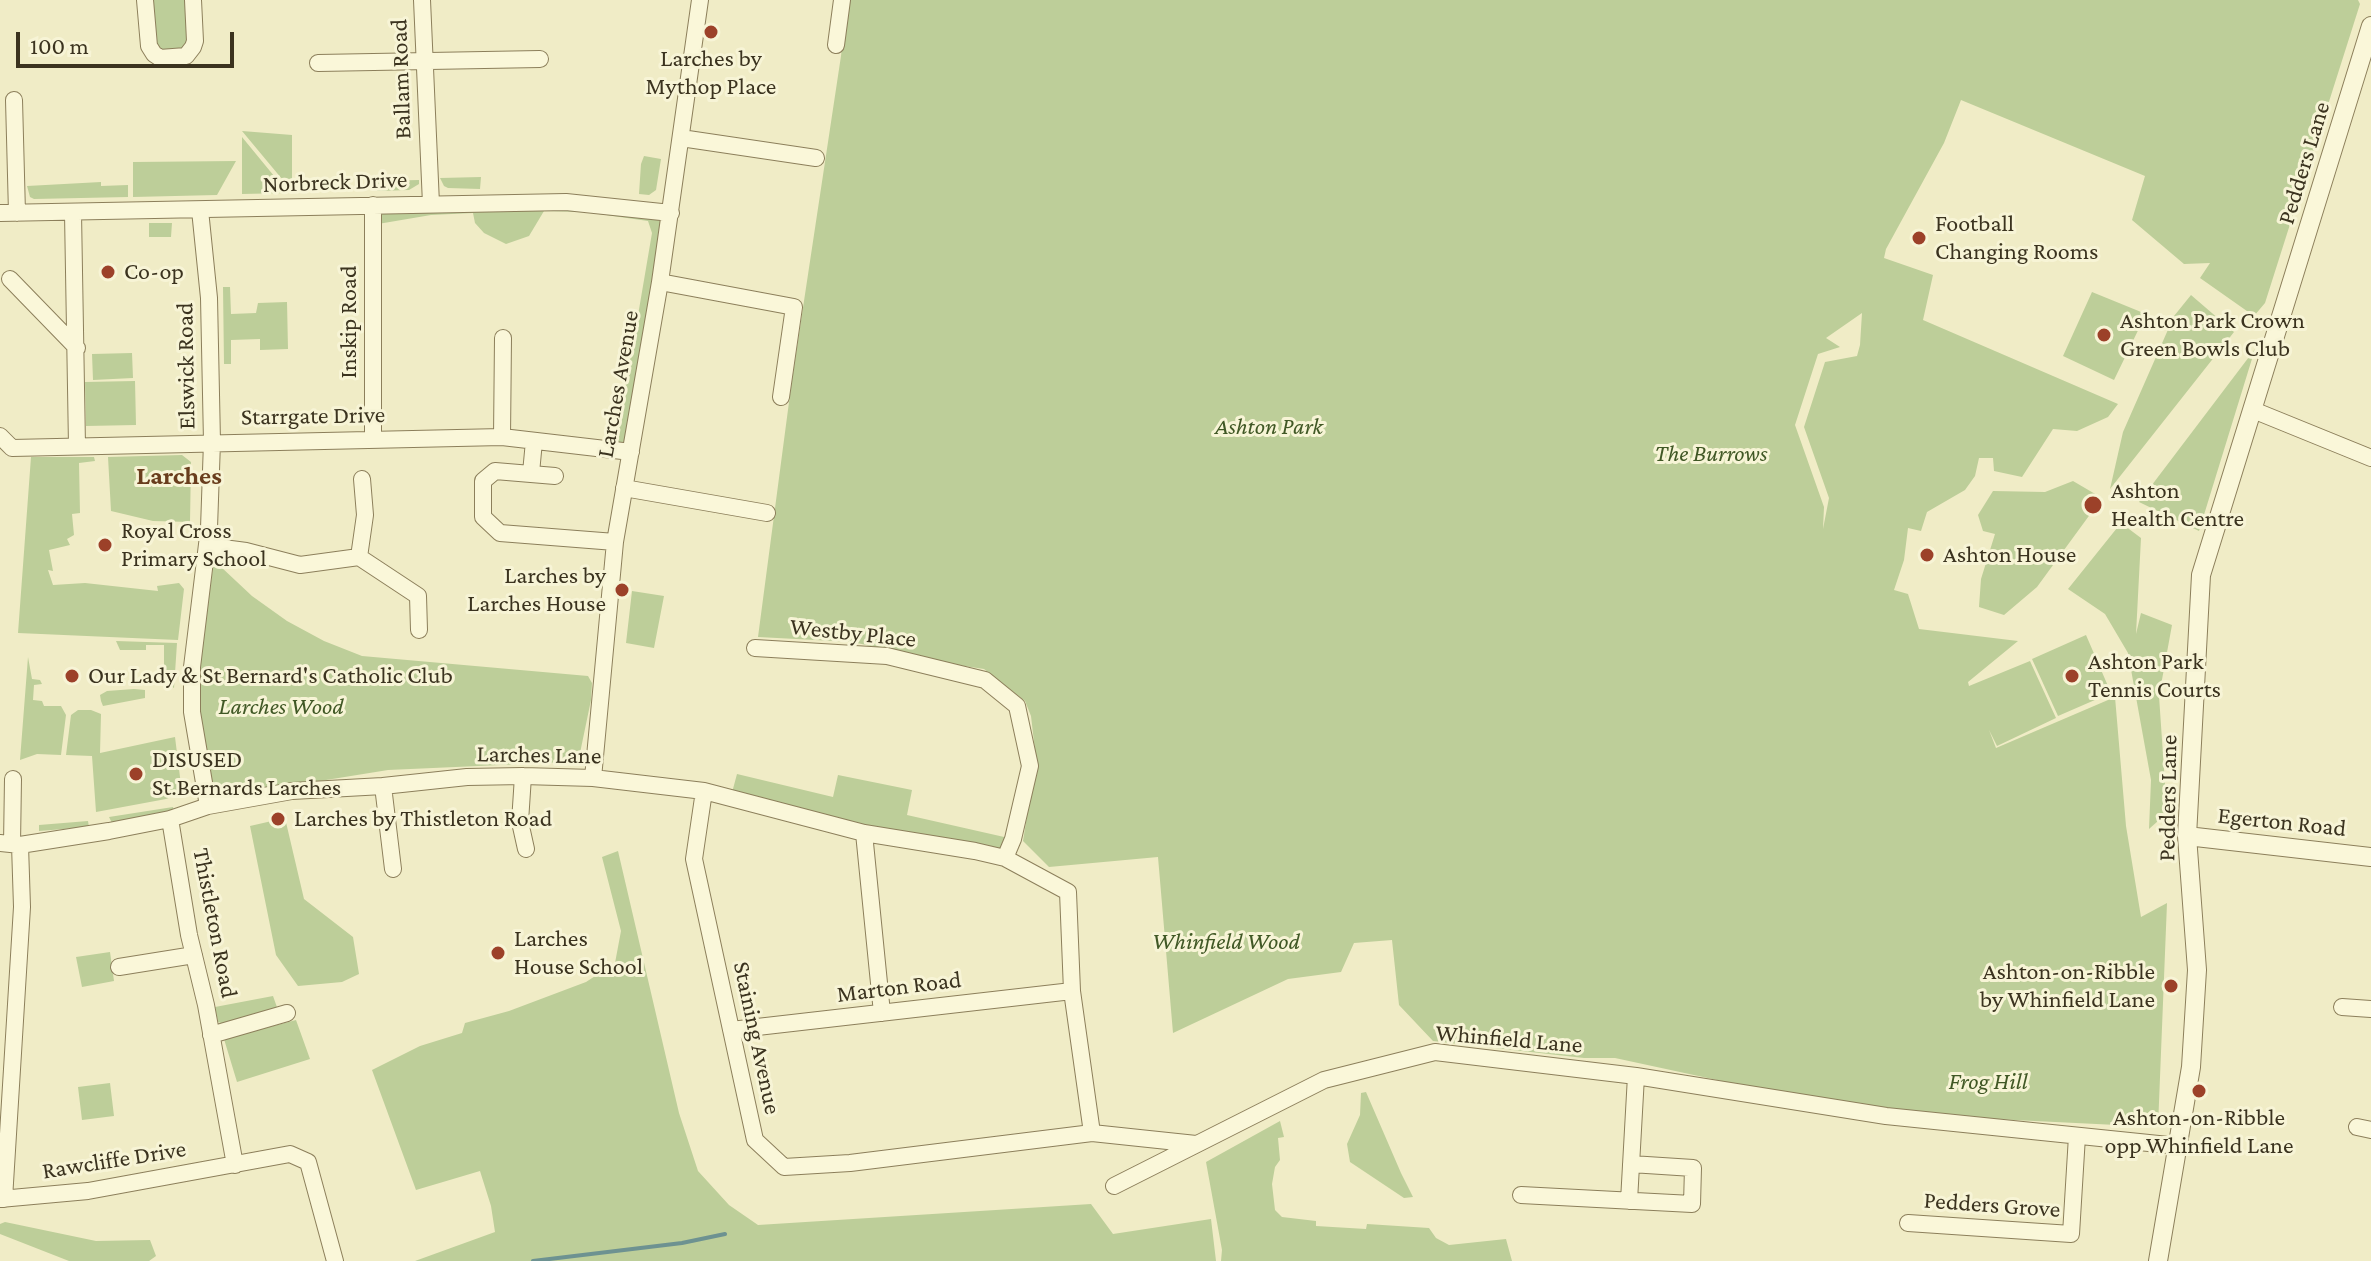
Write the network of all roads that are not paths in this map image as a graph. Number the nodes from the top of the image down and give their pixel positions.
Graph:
1 (145, 0) edge
2 (193, 0) edge
3 (422, 0) edge
4 (700, 0) edge
5 (842, 0) edge
6 (2371, 26) edge
7 (836, 45) dead end
8 (540, 59) dead end
9 (424, 60) junction
10 (2365, 62) edge
11 (318, 63) dead end
12 (14, 100) dead end
13 (681, 138) junction
14 (816, 158) dead end
15 (431, 204) junction
16 (373, 205) junction
17 (200, 210) junction
18 (8, 213) edge
19 (73, 213) junction
20 (671, 213) junction
21 (10, 279) dead end
22 (660, 282) junction
23 (503, 338) dead end
24 (77, 348) junction
25 (781, 397) dead end
26 (2253, 410) junction
27 (0, 436) edge
28 (502, 437) junction
29 (373, 439) junction
30 (534, 441) junction
31 (212, 442) junction
32 (77, 446) junction
33 (631, 452) junction
34 (2371, 458) edge
35 (531, 473) junction
36 (555, 476) dead end
37 (362, 479) dead end
38 (624, 488) junction
39 (767, 513) dead end
40 (615, 542) junction
41 (208, 546) junction
42 (359, 557) junction
43 (419, 630) dead end
44 (755, 648) dead end
45 (523, 776) junction
46 (593, 778) junction
47 (13, 779) dead end
48 (383, 786) junction
49 (704, 791) junction
50 (208, 806) junction
51 (170, 819) junction
52 (864, 833) junction
53 (2187, 836) junction
54 (11, 844) edge
55 (526, 849) dead end
56 (2371, 857) edge
57 (1005, 858) junction
58 (393, 869) dead end
59 (194, 955) junction
60 (119, 967) dead end
61 (1072, 991) junction
62 (2342, 1007) dead end
63 (2371, 1009) edge
64 (287, 1013) dead end
65 (882, 1013) junction
66 (731, 1030) junction
67 (211, 1035) junction
68 (1636, 1076) junction
69 (1092, 1133) junction
70 (2077, 1136) junction
71 (1196, 1144) junction
72 (2178, 1146) junction
73 (1631, 1164) junction
74 (235, 1165) junction
75 (1114, 1186) dead end
76 (1521, 1195) dead end
77 (2, 1199) edge
78 (1629, 1201) junction
79 (1908, 1223) dead end
80 (335, 1261) edge
81 (2158, 1261) edge

1 - 2 street
3 - 9 street, Ballam Road
4 - 13 street, Larches Avenue
5 - 7 street
6 - 10 street, Pedders Lane
8 - 9 street
9 - 11 street
9 - 15 street, Ballam Road
10 - 26 street, Pedders Lane
12 - 18 street
13 - 14 street
13 - 20 street, Larches Avenue
15 - 16 street, Norbreck Drive
15 - 20 street, Norbreck Drive
16 - 17 street, Norbreck Drive
16 - 29 street, Inskip Road
17 - 19 street, Norbreck Drive
17 - 31 street, Elswick Road
18 - 19 street, Norbreck Drive
19 - 24 street
20 - 22 street, Larches Avenue
21 - 24 street
22 - 25 street
22 - 33 street, Larches Avenue
23 - 28 street
24 - 32 street
26 - 34 street
26 - 53 street, Pedders Lane
27 - 32 street, Starrgate Drive
28 - 29 street, Starrgate Drive
28 - 30 street, Starrgate Drive
29 - 31 street, Starrgate Drive
30 - 33 street, Starrgate Drive
30 - 35 street
31 - 32 street, Starrgate Drive
31 - 41 street, Elswick Road
33 - 38 street, Larches Avenue
35 - 36 street
35 - 40 street
37 - 42 street
38 - 39 street
38 - 40 street, Larches Avenue
40 - 46 street, Larches Avenue
41 - 42 street
41 - 50 street, Elswick Road
42 - 43 street
44 - 57 street, Westby Place
45 - 46 street, Larches Lane
45 - 48 street, Larches Lane
45 - 55 street
46 - 49 street, Larches Lane
47 - 54 street
48 - 50 street, Larches Lane
48 - 58 street
49 - 52 street, Larches Lane
49 - 66 street, Staining Avenue
50 - 51 street, Larches Lane
51 - 54 street, Larches Lane
51 - 59 street, Thistleton Road
52 - 57 street, Larches Lane
52 - 65 street
53 - 56 street, Egerton Road
53 - 72 street, Pedders Lane
54 - 77 street
57 - 61 street, Larches Lane
59 - 60 street
59 - 67 street, Thistleton Road
61 - 65 street, Marton Road
61 - 69 street
62 - 63 street
64 - 67 street, Thistleton Road
65 - 66 street, Marton Road
66 - 69 street, Staining Avenue
67 - 74 street, Thistleton Road
68 - 70 street, Whinfield Lane
68 - 71 street, Whinfield Lane
68 - 73 street
69 - 71 street
70 - 72 street, Whinfield Lane
70 - 79 street, Pedders Grove
71 - 75 street, Whinfield Lane
72 - 81 street, Pedders Lane
73 - 78 street
73 - 78 street
74 - 77 street, Rawcliffe Drive
74 - 80 street, Rawcliffe Drive
76 - 78 street

